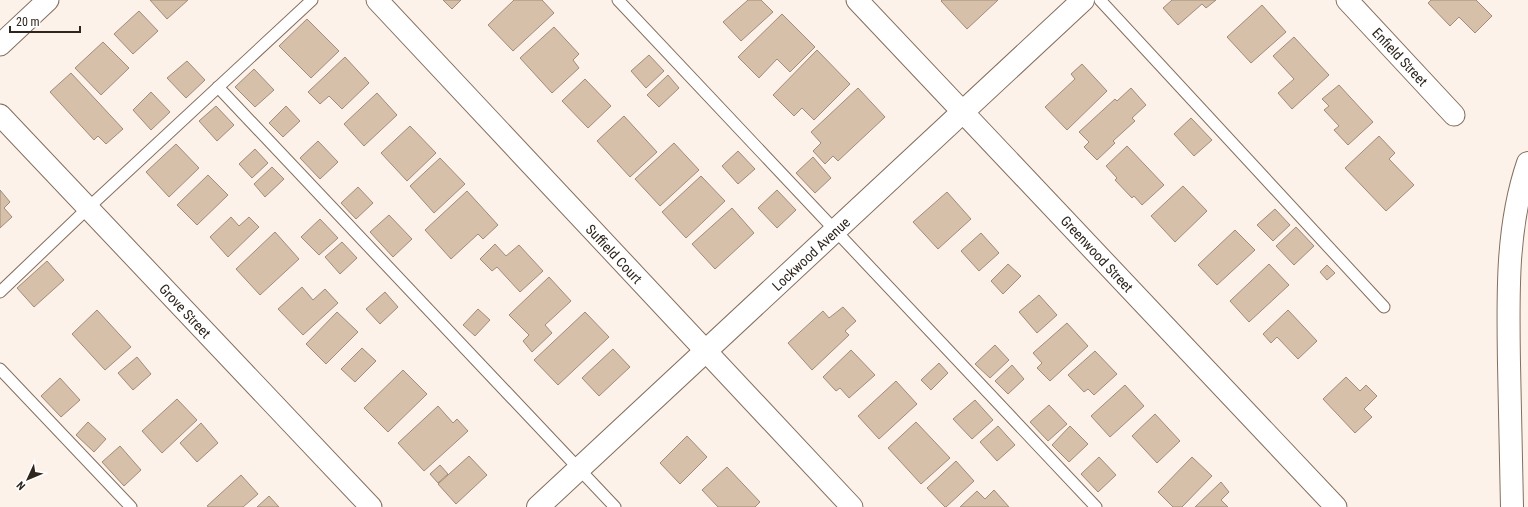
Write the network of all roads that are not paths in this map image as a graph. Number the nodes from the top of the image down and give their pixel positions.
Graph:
1 (48, 0) edge
2 (312, 0) edge
3 (376, 0) edge
4 (618, 0) edge
5 (857, 0) edge
6 (1083, 0) edge
7 (1100, 0) edge
8 (1347, 0) edge
9 (0, 45) edge
10 (218, 87) junction
11 (963, 112) junction
12 (0, 115) edge
13 (1454, 115) dead end
14 (1528, 163) edge
15 (88, 208) junction
16 (836, 230) junction
17 (0, 292) edge
18 (1384, 307) dead end
19 (706, 351) junction
20 (0, 369) edge
21 (579, 469) junction
22 (131, 507) edge
23 (370, 507) edge
24 (538, 507) edge
25 (615, 507) edge
26 (852, 507) edge
27 (1096, 507) edge
28 (1336, 507) edge
29 (1512, 507) edge

1 - 9 street
2 - 10 lane
3 - 19 street, Suffield Court
4 - 16 lane
5 - 11 street, Greenwood Street
6 - 11 main road, Lockwood Avenue
7 - 18 lane
8 - 13 street, Enfield Street
10 - 15 lane
10 - 21 lane
11 - 16 main road, Lockwood Avenue
11 - 28 street, Greenwood Street
12 - 15 street, Grove Street
14 - 29 main road
15 - 17 lane
15 - 23 street, Grove Street
16 - 19 main road, Lockwood Avenue
16 - 27 lane
19 - 21 main road, Lockwood Avenue
19 - 26 street, Suffield Court
20 - 22 lane
21 - 24 main road, Lockwood Avenue
21 - 25 lane

